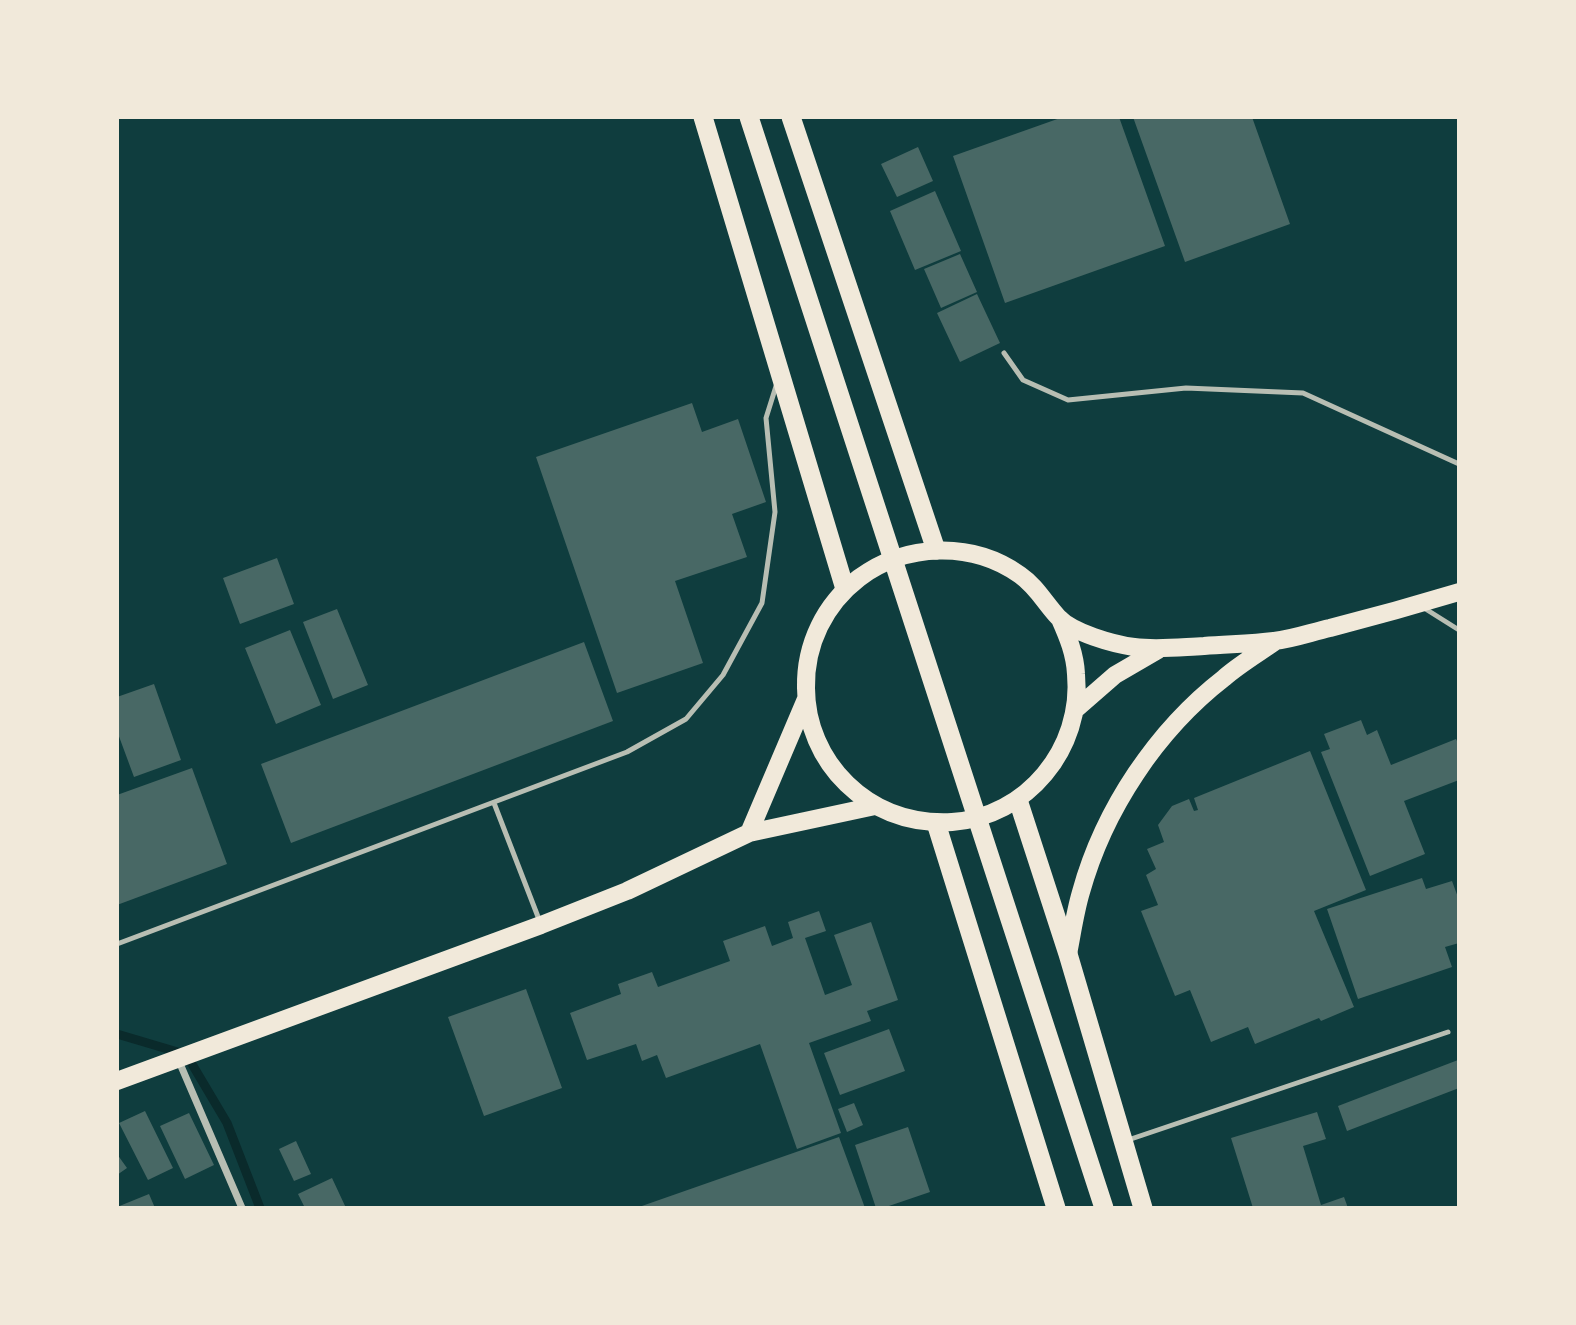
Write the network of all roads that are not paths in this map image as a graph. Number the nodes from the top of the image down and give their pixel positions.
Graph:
1 (703, 117) edge
2 (749, 117) edge
3 (791, 117) edge
4 (1004, 353) dead end
5 (780, 373) junction
6 (1459, 464) edge
7 (936, 550) junction
8 (845, 589) junction
9 (1459, 592) edge
10 (1419, 604) junction
11 (1060, 619) junction
12 (1458, 629) edge
13 (1276, 641) junction
14 (1160, 649) junction
15 (806, 699) junction
16 (1076, 709) junction
17 (1018, 800) junction
18 (494, 803) junction
19 (875, 806) junction
20 (936, 823) junction
21 (749, 833) junction
22 (541, 925) junction
23 (117, 944) edge
24 (1068, 954) junction
25 (1448, 1032) dead end
26 (178, 1059) junction
27 (117, 1081) edge
28 (1122, 1142) junction
29 (242, 1208) edge
30 (1056, 1208) edge
31 (1104, 1208) edge
32 (1143, 1208) edge

1 - 5 highway
2 - 31 highway
3 - 7 highway
4 - 6 lane
5 - 8 highway
5 - 18 lane
7 - 8 main road
7 - 11 main road
8 - 15 main road
9 - 10 main road
10 - 12 lane
10 - 13 main road
11 - 14 main road
11 - 16 main road
13 - 14 main road
13 - 24 main road
14 - 16 main road
15 - 19 main road
15 - 21 main road
16 - 17 main road
17 - 20 main road
17 - 24 highway
18 - 22 lane
18 - 23 lane
19 - 20 main road
19 - 21 main road
20 - 30 highway
21 - 22 main road
22 - 26 main road
24 - 28 highway
25 - 28 lane
26 - 27 main road
26 - 29 street
28 - 32 highway

